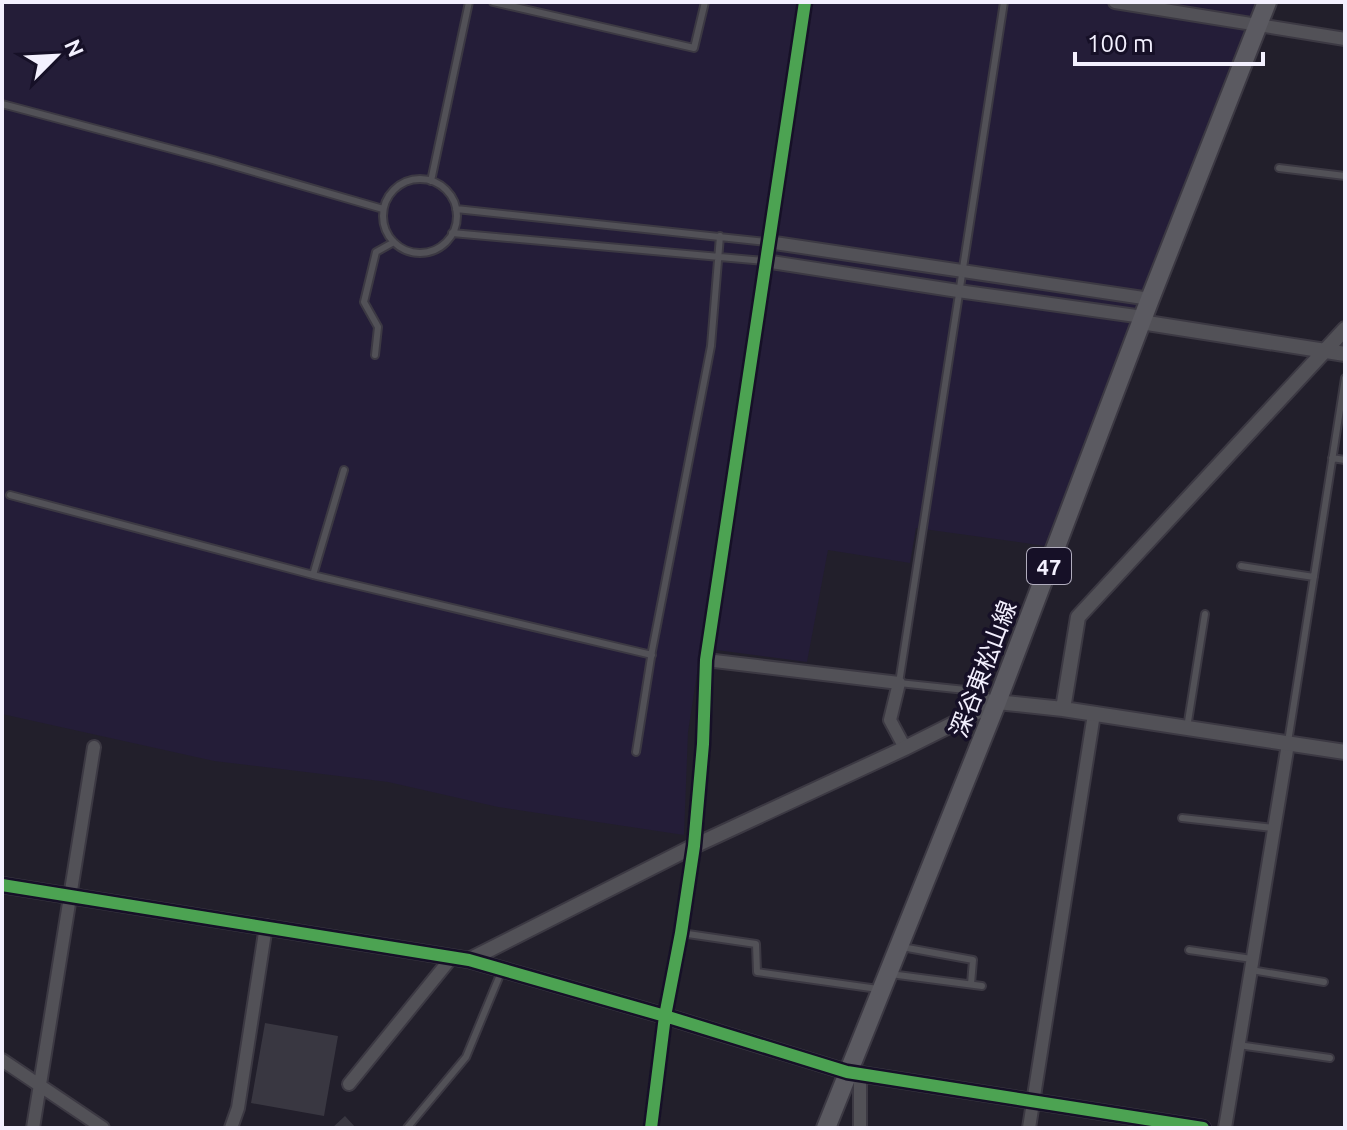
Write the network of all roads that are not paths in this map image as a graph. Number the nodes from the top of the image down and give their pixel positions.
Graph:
1 (469, 2) edge
2 (493, 2) edge
3 (705, 2) edge
4 (805, 2) edge
5 (1004, 2) edge
6 (1115, 2) edge
7 (1267, 2) edge
8 (1258, 26) junction
9 (1345, 39) edge
10 (2, 104) edge
11 (1279, 168) dead end
12 (1345, 176) edge
13 (431, 181) junction
14 (383, 209) junction
15 (456, 209) junction
16 (452, 233) junction
17 (720, 236) junction
18 (394, 242) junction
19 (768, 242) junction
20 (718, 257) junction
21 (765, 261) junction
22 (961, 271) junction
23 (958, 291) junction
24 (1145, 313) junction
25 (1345, 329) edge
26 (1326, 351) junction
27 (1345, 354) edge
28 (375, 355) dead end
29 (1345, 378) edge
30 (1332, 458) junction
31 (1345, 460) edge
32 (344, 470) dead end
33 (10, 495) dead end
34 (1241, 566) dead end
35 (313, 575) junction
36 (1314, 577) junction
37 (1205, 614) dead end
38 (652, 655) junction
39 (706, 660) junction
40 (899, 683) junction
41 (997, 702) junction
42 (1063, 709) junction
43 (1094, 714) junction
44 (1187, 728) junction
45 (1288, 744) junction
46 (94, 747) dead end
47 (905, 748) junction
48 (636, 752) dead end
49 (1345, 752) edge
50 (1182, 818) dead end
51 (1274, 829) junction
52 (694, 846) junction
53 (2, 885) edge
54 (70, 895) junction
55 (266, 926) junction
56 (681, 933) junction
57 (898, 946) junction
58 (1189, 950) dead end
59 (452, 957) junction
60 (469, 960) junction
61 (1252, 964) junction
62 (502, 970) junction
63 (884, 981) junction
64 (1324, 982) dead end
65 (971, 984) junction
66 (982, 986) dead end
67 (665, 1016) junction
68 (1238, 1045) junction
69 (1330, 1058) dead end
70 (2, 1060) edge
71 (854, 1073) junction
72 (349, 1084) dead end
73 (39, 1085) junction
74 (1033, 1101) junction
75 (33, 1128) edge
76 (103, 1128) edge
77 (231, 1128) edge
78 (407, 1128) edge
79 (651, 1128) edge
80 (826, 1128) edge
81 (860, 1128) edge
82 (1029, 1128) edge
83 (1203, 1128) edge
84 (1225, 1128) edge

1 - 13 lane
2 - 3 lane
4 - 19 street
5 - 22 lane
6 - 8 street
7 - 8 main road, 深谷東松山線 / 47
8 - 9 street
8 - 24 main road, 深谷東松山線 / 47
10 - 14 lane
11 - 12 lane
13 - 14 lane
13 - 15 lane
14 - 18 lane
15 - 16 lane
15 - 17 lane
16 - 18 lane
16 - 20 lane
17 - 19 lane
17 - 20 lane
18 - 28 lane
19 - 21 street
19 - 22 street
20 - 21 lane
20 - 38 lane
21 - 23 street
21 - 39 street
22 - 23 lane
22 - 24 street
23 - 24 street
23 - 40 lane
24 - 26 street
24 - 41 main road, 深谷東松山線 / 47
25 - 26 street
26 - 27 street
26 - 42 street
29 - 30 lane
30 - 31 lane
30 - 36 lane
32 - 35 lane
33 - 35 lane
34 - 36 lane
35 - 38 lane
36 - 45 lane
37 - 44 lane
38 - 48 lane
39 - 40 street
39 - 52 street
40 - 41 lane
40 - 47 street
41 - 42 street
41 - 47 street
41 - 57 main road, 深谷東松山線 / 47
42 - 43 street
43 - 44 street
43 - 74 street
44 - 45 street
45 - 49 street
45 - 51 street
46 - 54 street
47 - 52 street
50 - 51 lane
51 - 61 street
52 - 56 street
52 - 60 street
53 - 54 street
54 - 55 street
54 - 73 street
55 - 59 street
55 - 77 street
56 - 63 lane
56 - 67 street
57 - 63 main road, 深谷東松山線 / 47
57 - 65 lane
58 - 61 lane
59 - 60 street
59 - 72 street
60 - 62 street
61 - 64 lane
61 - 68 street
62 - 67 street
62 - 78 lane
63 - 65 lane
63 - 71 main road, 深谷東松山線 / 47
65 - 66 lane
67 - 71 street
67 - 79 street
68 - 69 lane
68 - 84 street
70 - 73 street
71 - 74 street
71 - 80 main road, 深谷東松山線 / 47
71 - 81 street
73 - 75 street
73 - 76 street
74 - 82 street
74 - 83 street

